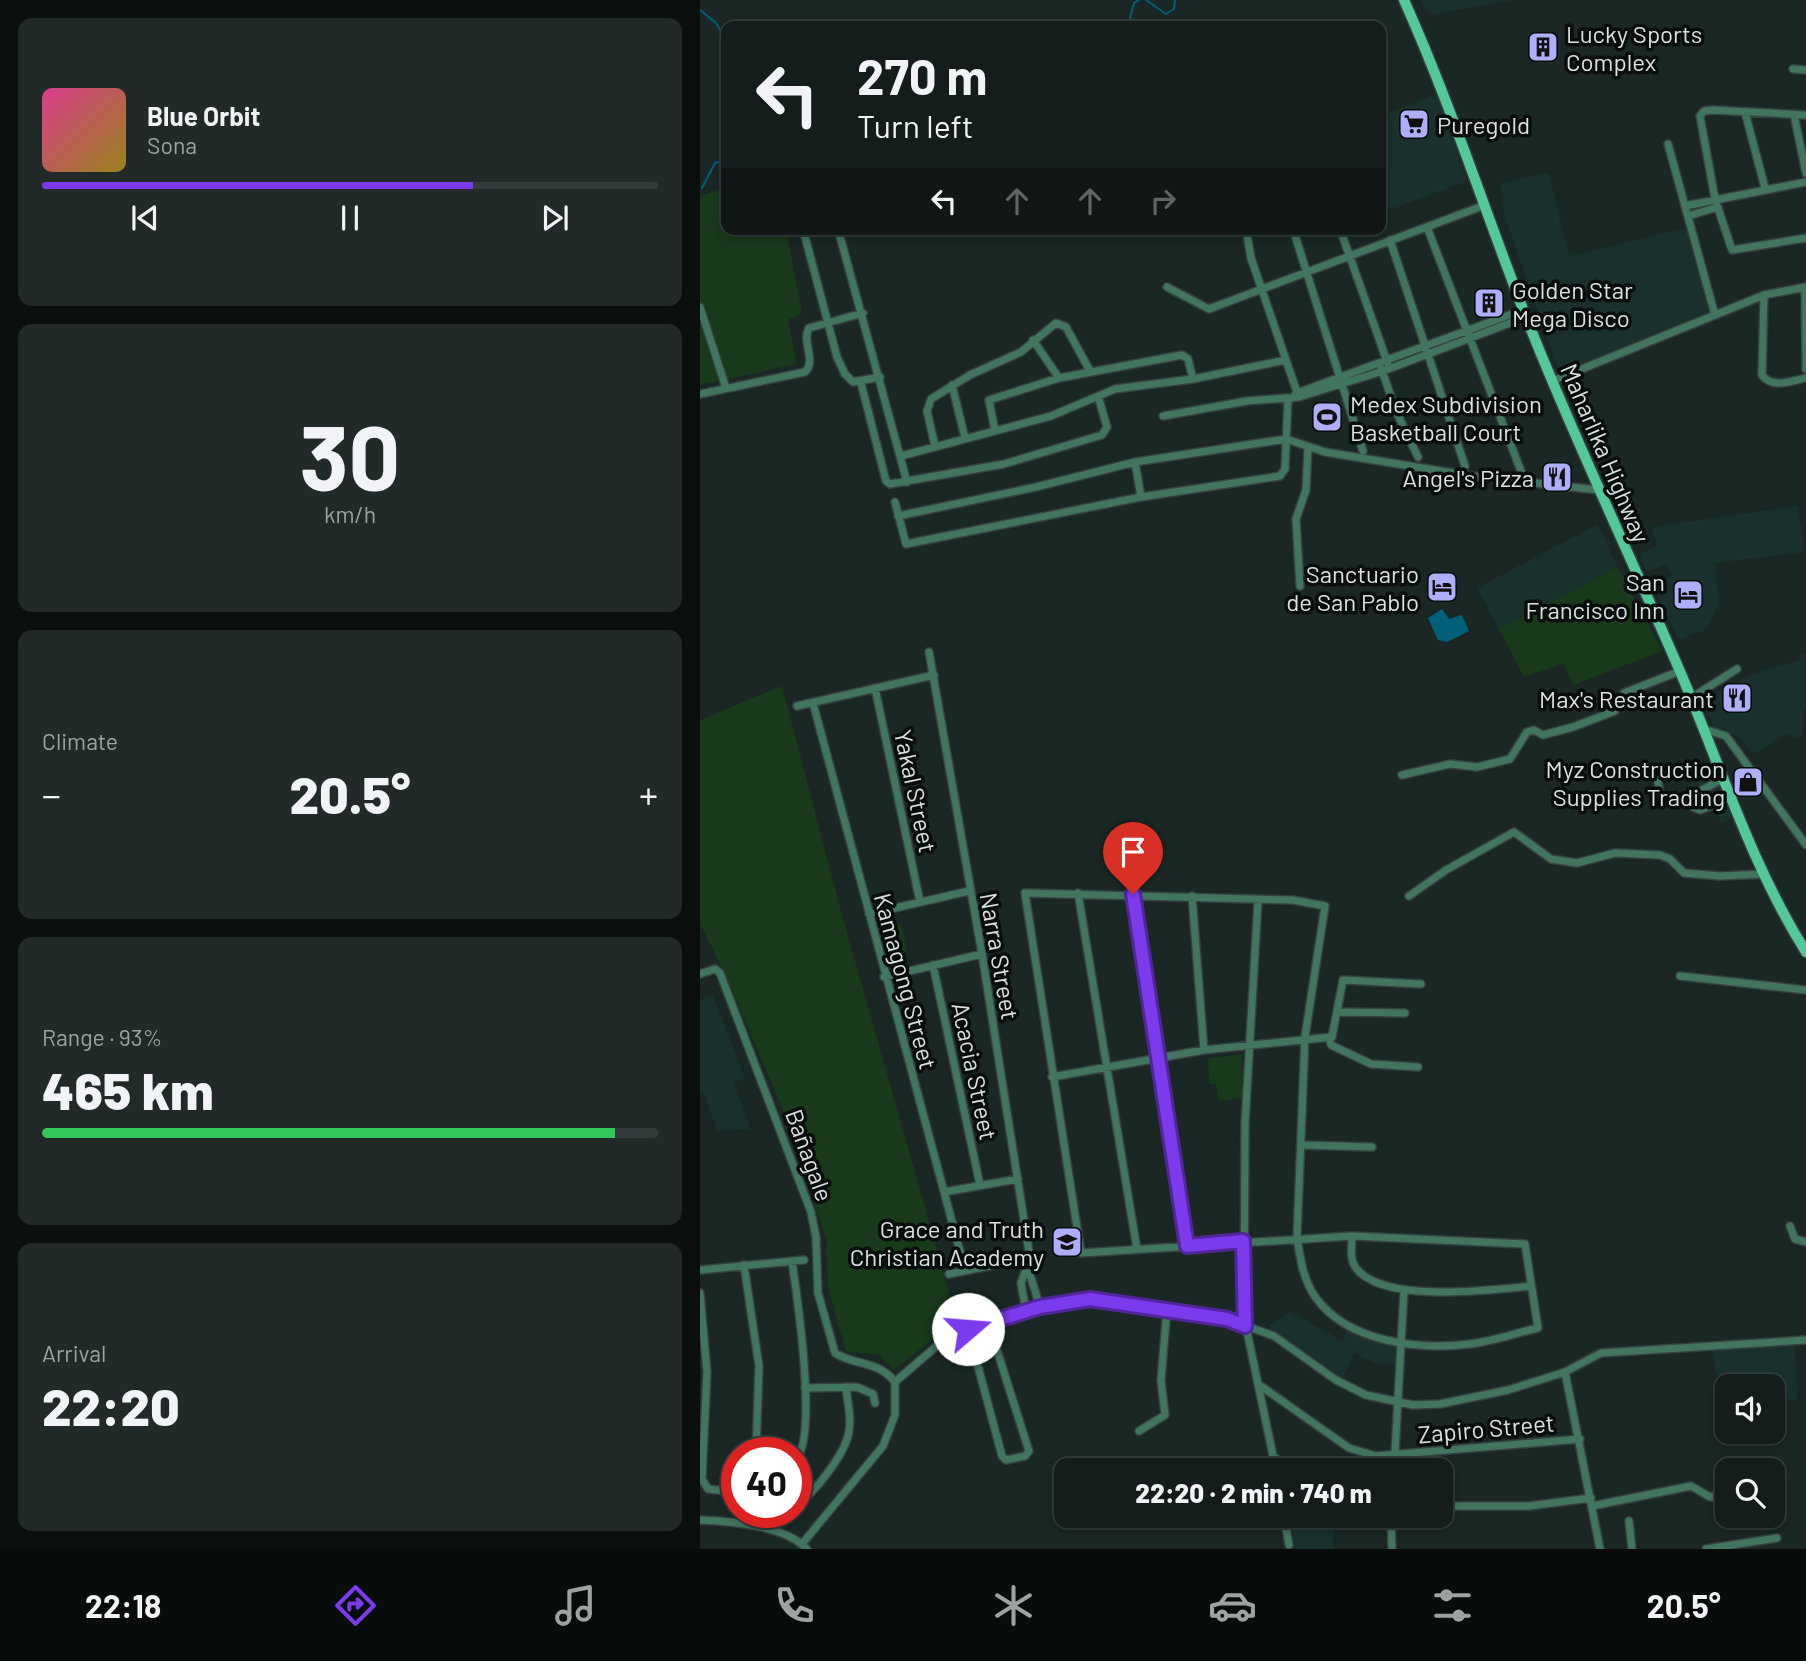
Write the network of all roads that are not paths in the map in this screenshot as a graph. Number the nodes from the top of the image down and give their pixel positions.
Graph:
1 (1404, 0) edge
2 (1793, 69) dead end
3 (1806, 70) edge
4 (1745, 112) junction
5 (1794, 115) junction
6 (1806, 115) edge
7 (1668, 144) dead end
8 (1806, 173) edge
9 (1806, 182) edge
10 (1765, 188) junction
11 (1719, 200) junction
12 (1485, 205) junction
13 (1685, 205) junction
14 (1717, 208) junction
15 (1688, 216) junction
16 (1427, 226) junction
17 (805, 235) edge
18 (840, 235) edge
19 (1248, 235) edge
20 (1295, 235) edge
21 (1342, 235) edge
22 (1806, 238) edge
23 (1390, 240) junction
24 (1349, 255) junction
25 (1307, 271) junction
26 (1167, 287) dead end
27 (1805, 287) edge
28 (1262, 288) junction
29 (1764, 295) junction
30 (700, 307) edge
31 (863, 313) junction
32 (1525, 313) junction
33 (1715, 314) junction
34 (828, 321) junction
35 (1467, 334) junction
36 (1033, 340) junction
37 (1427, 350) junction
38 (1286, 360) junction
39 (1385, 366) junction
40 (1806, 369) edge
41 (1090, 371) junction
42 (880, 377) junction
43 (1059, 378) junction
44 (1806, 378) edge
45 (1193, 379) junction
46 (1552, 381) junction
47 (1340, 382) junction
48 (861, 383) junction
49 (952, 385) junction
50 (726, 388) junction
51 (700, 394) edge
52 (1098, 396) junction
53 (1294, 397) junction
54 (1163, 416) dead end
55 (995, 431) junction
56 (965, 439) junction
57 (1286, 439) junction
58 (936, 446) junction
59 (1308, 448) junction
60 (1363, 451) dead end
61 (901, 456) junction
62 (1418, 457) dead end
63 (1135, 462) junction
64 (1465, 466) dead end
65 (1521, 471) dead end
66 (908, 482) junction
67 (1598, 490) junction
68 (1140, 497) junction
69 (895, 502) dead end
70 (898, 516) junction
71 (1300, 586) dead end
72 (929, 652) dead end
73 (1737, 669) dead end
74 (1680, 671) junction
75 (934, 675) junction
76 (875, 688) junction
77 (1691, 698) junction
78 (813, 703) junction
79 (797, 706) dead end
80 (1704, 729) junction
81 (1656, 774) dead end
82 (1402, 775) dead end
83 (1725, 778) junction
84 (1688, 797) junction
85 (1732, 797) junction
86 (1806, 845) edge
87 (1765, 874) junction
88 (969, 891) junction
89 (1078, 893) junction
90 (1133, 894) junction
91 (1192, 896) junction
92 (1409, 896) dead end
93 (1258, 901) junction
94 (920, 902) junction
95 (869, 915) junction
96 (1806, 952) edge
97 (982, 954) junction
98 (933, 965) junction
99 (700, 974) edge
100 (1680, 976) dead end
101 (884, 977) junction
102 (1421, 984) dead end
103 (1806, 990) edge
104 (1337, 1012) junction
105 (1405, 1013) dead end
106 (1305, 1037) junction
107 (1329, 1037) junction
108 (1248, 1045) junction
109 (1205, 1050) junction
110 (1160, 1058) junction
111 (1418, 1067) dead end
112 (1106, 1068) junction
113 (1052, 1077) junction
114 (1301, 1145) junction
115 (1372, 1147) dead end
116 (1018, 1179) junction
117 (980, 1185) junction
118 (944, 1192) junction
119 (1790, 1226) dead end
120 (1352, 1236) junction
121 (1297, 1237) junction
122 (1243, 1241) junction
123 (1806, 1242) edge
124 (1187, 1246) junction
125 (1137, 1249) junction
126 (1030, 1258) junction
127 (804, 1260) dead end
128 (792, 1261) junction
129 (744, 1265) junction
130 (1028, 1268) junction
131 (700, 1270) edge
132 (965, 1270) junction
133 (949, 1274) dead end
134 (1531, 1286) junction
135 (1404, 1291) junction
136 (700, 1293) edge
137 (1040, 1307) junction
138 (1167, 1309) junction
139 (1026, 1311) junction
140 (988, 1322) junction
141 (1245, 1326) junction
142 (968, 1329) junction
143 (703, 1336) edge
144 (1806, 1340) edge
145 (1401, 1343) junction
146 (1565, 1372) junction
147 (895, 1382) junction
148 (1257, 1384) junction
149 (846, 1387) junction
150 (805, 1388) junction
151 (875, 1403) dead end
152 (1400, 1405) junction
153 (1139, 1431) dead end
154 (757, 1437) edge
155 (803, 1437) edge
156 (1580, 1439) junction
157 (1395, 1455) junction
158 (1274, 1457) edge
159 (1395, 1458) edge
160 (812, 1488) edge
161 (721, 1490) edge
162 (1715, 1496) edge
163 (1592, 1502) junction
164 (1453, 1506) edge
165 (700, 1520) edge
166 (1629, 1521) dead end
167 (721, 1522) edge
168 (754, 1528) edge
169 (1286, 1528) edge
170 (1391, 1528) edge
171 (1777, 1538) dead end
172 (1289, 1545) dead end
173 (805, 1546) edge
174 (1392, 1549) edge
175 (1601, 1549) edge
176 (1632, 1549) edge
177 (1706, 1549) edge

1 - 12 main road, Maharlika Highway
2 - 3 street
4 - 5 street
4 - 10 street
4 - 11 street
5 - 6 street
5 - 8 street
7 - 13 street
9 - 10 street
10 - 11 street
11 - 13 street
11 - 14 street
12 - 16 street
12 - 32 main road, Maharlika Highway
13 - 15 street
14 - 15 street
14 - 22 street
15 - 33 street
16 - 23 street
16 - 35 street
17 - 34 street
18 - 31 street
19 - 28 street
20 - 25 street
21 - 24 street
23 - 24 street
23 - 37 street
24 - 25 street
24 - 39 street
25 - 28 street
25 - 47 street
26 - 28 street
27 - 29 street
27 - 40 street
28 - 38 street
29 - 33 street
29 - 44 street
30 - 50 street
31 - 34 street
31 - 42 street
32 - 35 street
32 - 46 main road, Maharlika Highway
33 - 46 street
34 - 48 street
34 - 50 street
35 - 37 street
35 - 65 street
36 - 41 street
36 - 43 street
36 - 49 street
37 - 39 street
37 - 64 street
38 - 45 street
38 - 53 street
39 - 47 street
39 - 62 street
41 - 43 street
41 - 45 street
42 - 48 street
42 - 61 street
43 - 55 street
45 - 52 street
46 - 67 main road, Maharlika Highway
47 - 53 street
47 - 60 street
48 - 66 street
49 - 56 street
49 - 58 street
50 - 51 street
52 - 55 street
52 - 66 street
53 - 54 street
53 - 57 street
55 - 56 street
56 - 58 street
57 - 59 street
57 - 63 street
57 - 68 street
58 - 61 street
59 - 67 street
59 - 71 street
61 - 66 street
63 - 68 street
63 - 70 street
67 - 74 main road, Maharlika Highway
68 - 70 street
69 - 70 street
72 - 75 street, Narra Street
73 - 77 street
74 - 77 main road, Maharlika Highway
74 - 82 street
75 - 76 street
75 - 88 street, Narra Street
76 - 78 street
76 - 94 street, Yakal Street
77 - 80 main road, Maharlika Highway
78 - 79 street
78 - 95 street, Kamagong Street
80 - 83 main road, Maharlika Highway
80 - 86 street
81 - 84 street
83 - 84 street
83 - 85 main road, Maharlika Highway
84 - 85 street
85 - 87 main road, Maharlika Highway
87 - 92 street
87 - 96 main road, Maharlika Highway
88 - 94 street
88 - 97 street, Narra Street
89 - 90 street
89 - 112 street
89 - 113 street
90 - 91 street
90 - 110 street
91 - 93 street
91 - 109 street
93 - 106 street
93 - 108 street
94 - 95 street
95 - 101 street, Kamagong Street
97 - 98 street
97 - 116 street, Narra Street
98 - 101 street
98 - 117 street, Acacia Street
99 - 147 street, Bañagale
100 - 103 street
101 - 118 street, Kamagong Street
102 - 104 street
104 - 105 street
104 - 107 street
106 - 107 street
106 - 108 street
106 - 114 street
107 - 111 street
108 - 109 street
108 - 122 street
109 - 110 street
110 - 112 street
110 - 124 street
112 - 113 street
112 - 125 street
113 - 125 street
114 - 115 street
114 - 121 street
116 - 117 street
116 - 126 street, Narra Street
117 - 118 street
118 - 132 street, Kamagong Street
119 - 123 street
120 - 121 street
120 - 134 street
120 - 135 street
121 - 122 street
121 - 145 street
122 - 124 street
122 - 141 street
124 - 125 street
126 - 130 street, Narra Street
126 - 132 street
127 - 128 street
128 - 129 street
128 - 150 street
129 - 131 street
129 - 154 street
130 - 137 street, Narra Street
130 - 139 street, Narra Street
132 - 133 street
134 - 135 street
134 - 145 street
135 - 145 street
136 - 143 street
137 - 138 street
137 - 139 street
138 - 141 street
138 - 153 street
139 - 140 street
140 - 142 street
140 - 142 street
141 - 148 street
141 - 152 street
142 - 147 street
143 - 161 street
144 - 146 street
145 - 152 street
146 - 152 street
146 - 156 street
147 - 173 street
148 - 157 street, Zapiro Street
148 - 158 street
149 - 150 street
149 - 151 street
149 - 160 street
150 - 155 street
152 - 157 street
156 - 157 street, Zapiro Street
156 - 163 street
157 - 159 street
162 - 163 street
163 - 164 street
163 - 175 street
165 - 167 street
166 - 176 street
168 - 173 street
169 - 172 street
170 - 174 street
171 - 177 street

